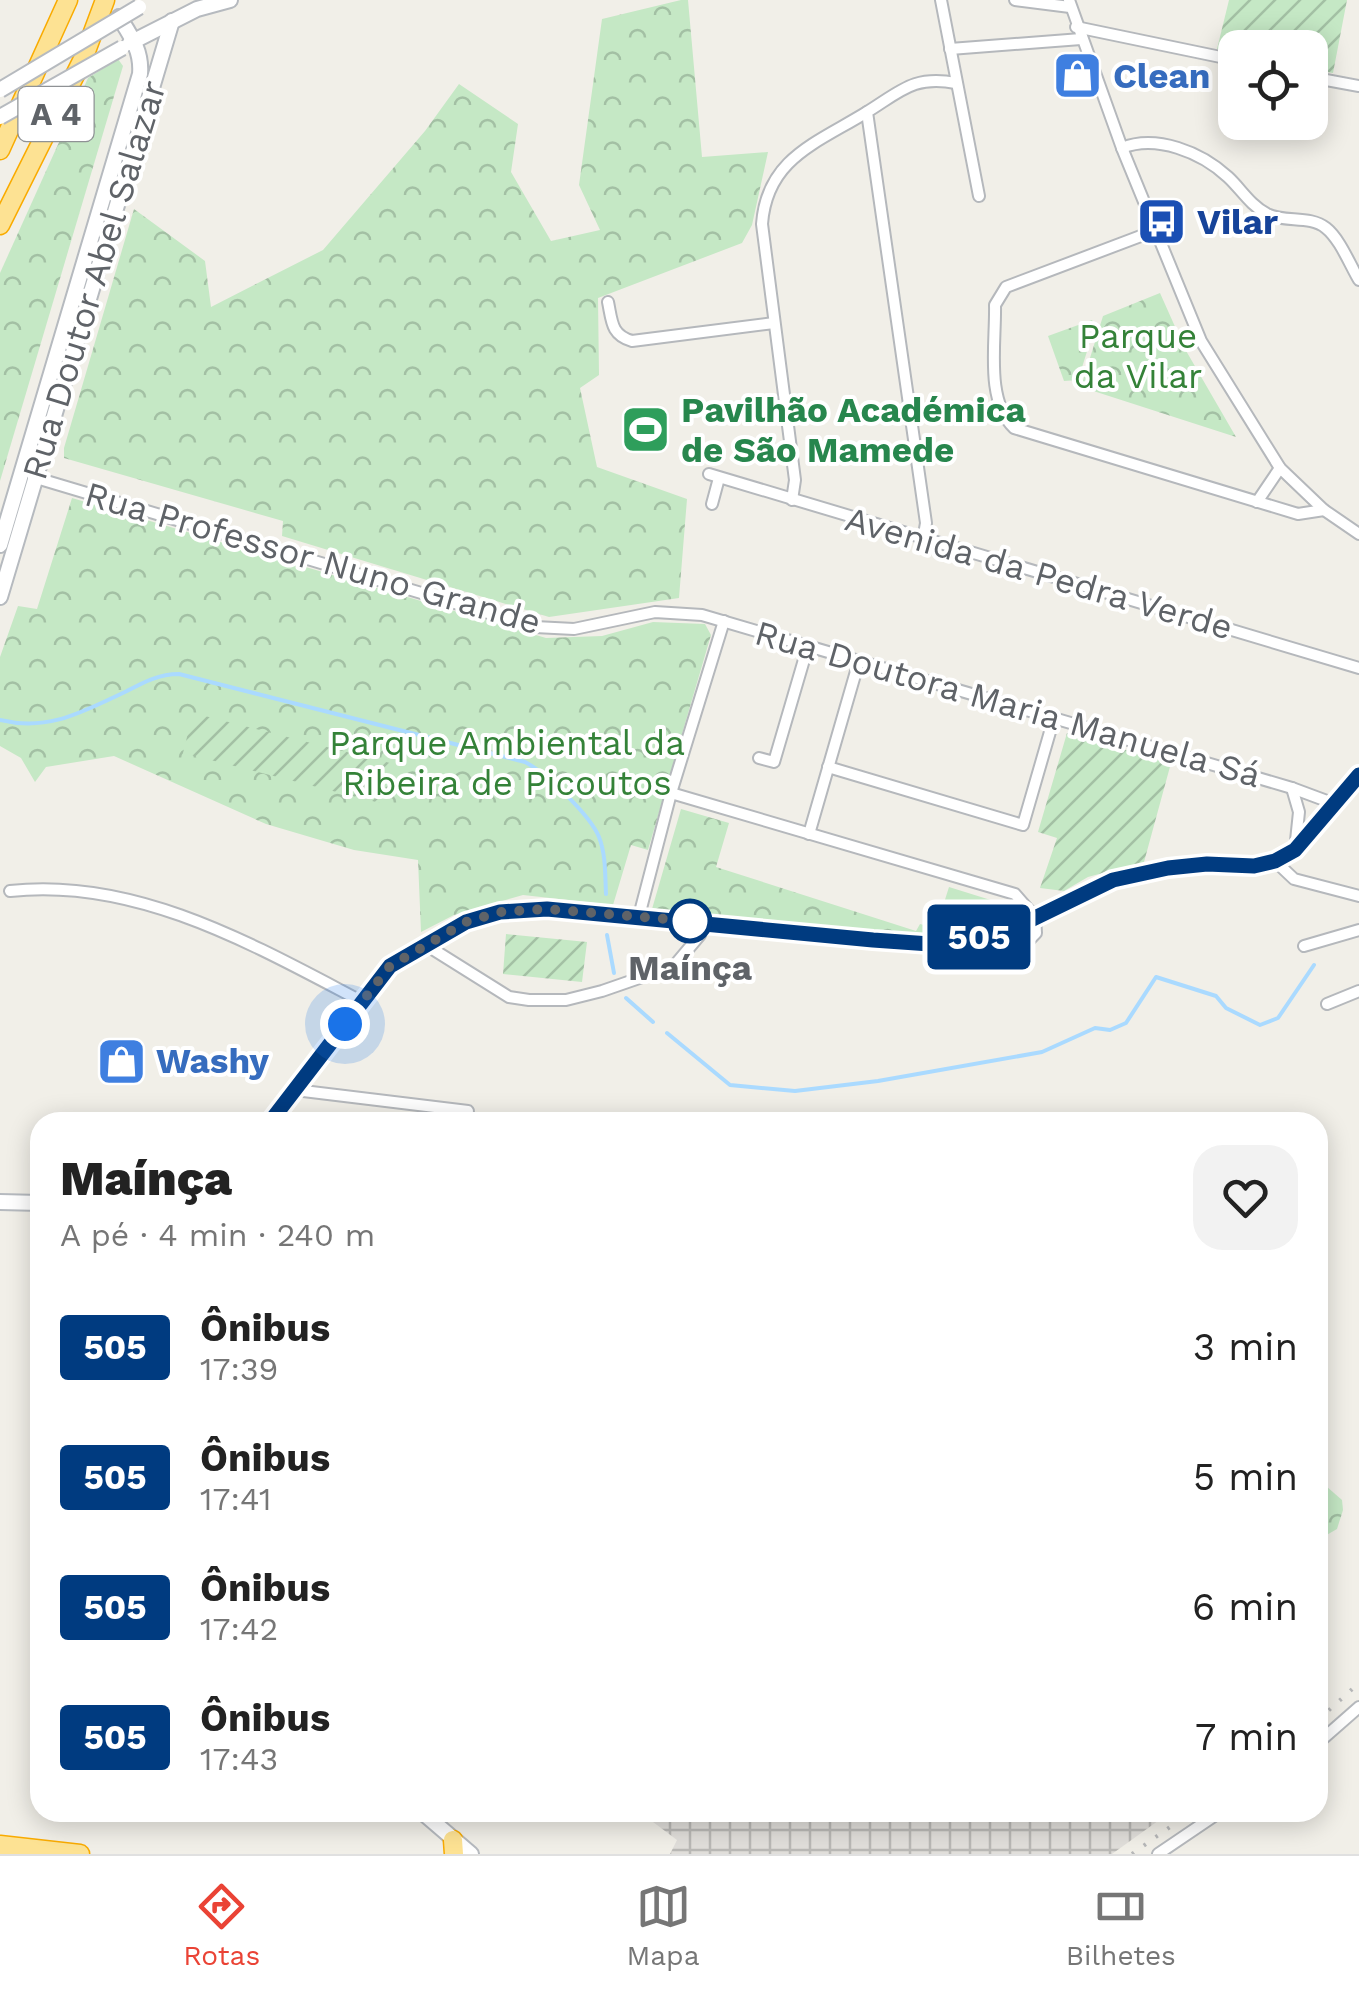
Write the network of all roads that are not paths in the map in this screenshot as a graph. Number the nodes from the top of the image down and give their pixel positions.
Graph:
1 (68, 0) edge
2 (105, 0) edge
3 (230, 0) edge
4 (941, 0) edge
5 (1015, 0) edge
6 (146, 3) edge
7 (1069, 3) edge
8 (119, 18) junction
9 (172, 21) junction
10 (1076, 26) junction
11 (1080, 39) junction
12 (128, 40) junction
13 (950, 48) junction
14 (1218, 56) edge
15 (1328, 80) edge
16 (956, 83) junction
17 (1359, 86) edge
18 (0, 90) edge
19 (867, 112) junction
20 (0, 117) edge
21 (1122, 148) junction
22 (0, 150) edge
23 (979, 196) dead end
24 (0, 225) edge
25 (1154, 230) junction
26 (1359, 280) edge
27 (608, 302) dead end
28 (774, 323) junction
29 (1280, 468) junction
30 (28, 476) junction
31 (792, 500) junction
32 (1256, 502) junction
33 (712, 504) dead end
34 (1324, 510) junction
35 (1359, 534) edge
36 (922, 540) junction
37 (0, 545) edge
38 (0, 598) edge
39 (724, 621) junction
40 (808, 646) junction
41 (860, 661) junction
42 (1359, 668) edge
43 (1054, 718) junction
44 (760, 758) dead end
45 (828, 768) junction
46 (1359, 775) edge
47 (1292, 788) junction
48 (671, 794) junction
49 (1335, 804) junction
50 (808, 834) junction
51 (1295, 850) junction
52 (1275, 861) junction
53 (10, 891) dead end
54 (1359, 896) edge
55 (640, 916) junction
56 (1036, 917) junction
57 (704, 922) junction
58 (1359, 930) edge
59 (930, 944) junction
60 (426, 945) junction
61 (1304, 946) dead end
62 (1359, 990) edge
63 (361, 1001) junction
64 (1327, 1004) dead end
65 (296, 1090) junction
66 (468, 1111) dead end
67 (278, 1112) edge
68 (0, 1202) edge
69 (30, 1203) edge
70 (1359, 1707) edge
71 (1328, 1733) edge
72 (431, 1822) edge
73 (1205, 1822) edge
74 (0, 1848) edge
75 (454, 1849) edge
76 (56, 1854) edge
77 (80, 1854) edge
78 (471, 1854) edge
79 (1158, 1854) edge

1 - 22 highway, A 4
2 - 24 highway, A 4
3 - 9 street
4 - 13 street
5 - 7 street
6 - 8 street, bridge
7 - 10 street
8 - 12 street
8 - 18 street, bridge
9 - 12 street
9 - 30 street, Rua Doutor Abel Salazar
10 - 11 street
10 - 14 street
11 - 13 street
11 - 21 street
12 - 20 street, bridge
12 - 30 street, Rua Doutor Abel Salazar
13 - 16 street
15 - 17 street
16 - 19 street
16 - 23 street
19 - 28 street
19 - 36 street
21 - 25 street
21 - 26 street
25 - 29 street
25 - 32 street
27 - 28 street
28 - 31 street
29 - 32 street
29 - 34 street
30 - 37 street, Rua Doutor Abel Salazar
30 - 38 street, Rua Doutor Abel Salazar
30 - 39 street, Rua Professor Nuno Grande
31 - 33 street, Avenida da Pedra Verde
31 - 36 street, Avenida da Pedra Verde
32 - 34 street
34 - 35 street
36 - 42 street, Avenida da Pedra Verde
39 - 40 street, Rua Doutora Maria Manuela Sá
39 - 48 street
40 - 41 street, Rua Doutora Maria Manuela Sá
40 - 44 street
41 - 43 street, Rua Doutora Maria Manuela Sá
41 - 45 street
43 - 45 street
43 - 47 street, Rua Doutora Maria Manuela Sá
45 - 50 street
46 - 49 street
47 - 49 street, Rua Doutora Maria Manuela Sá
47 - 51 street, Rua Doutora Maria Manuela Sá
48 - 50 street
48 - 55 street
49 - 51 street
50 - 56 street
51 - 52 street
52 - 54 street
52 - 56 street
53 - 63 street
55 - 57 street
55 - 60 street
56 - 59 street
56 - 59 street
57 - 59 street
57 - 60 street
58 - 61 street
60 - 63 street
62 - 64 street
63 - 65 street
65 - 66 street
65 - 67 street
68 - 69 street
70 - 71 street
72 - 75 street
73 - 79 street
74 - 76 highway
74 - 77 highway
75 - 78 street

